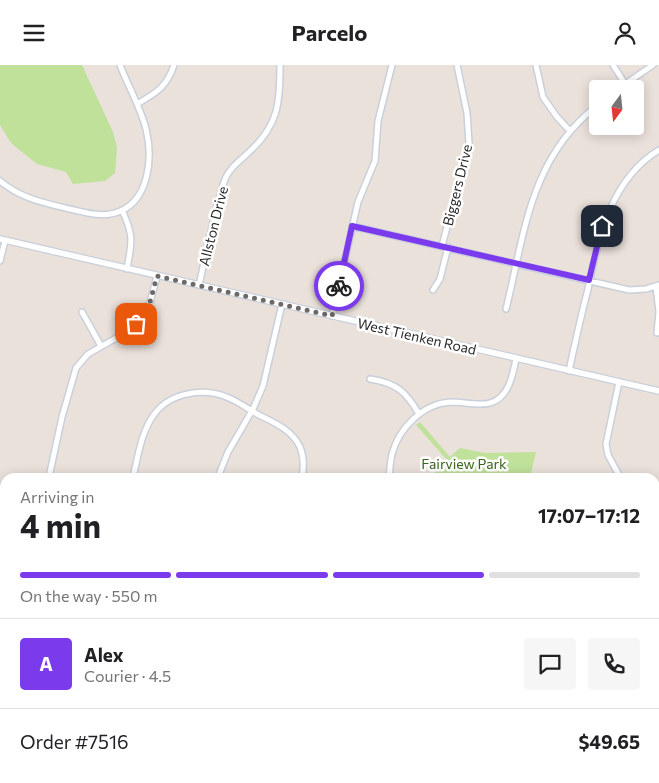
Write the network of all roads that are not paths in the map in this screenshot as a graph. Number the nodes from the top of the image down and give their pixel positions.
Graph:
1 (120, 65) edge
2 (174, 65) edge
3 (280, 65) edge
4 (392, 65) edge
5 (457, 65) edge
6 (536, 65) edge
7 (613, 65) edge
8 (653, 65) edge
9 (622, 80) edge
10 (631, 80) edge
11 (137, 104) junction
12 (589, 113) edge
13 (570, 131) junction
14 (659, 150) edge
15 (0, 181) edge
16 (122, 210) junction
17 (352, 226) junction
18 (2, 240) edge
19 (442, 246) junction
20 (448, 247) junction
21 (0, 261) edge
22 (517, 263) junction
23 (126, 269) junction
24 (157, 276) junction
25 (589, 280) junction
26 (199, 285) junction
27 (658, 286) edge
28 (433, 290) dead end
29 (282, 304) junction
30 (506, 309) dead end
31 (82, 311) dead end
32 (332, 316) junction
33 (657, 333) dead end
34 (101, 346) junction
35 (516, 359) junction
36 (569, 371) junction
37 (370, 379) dead end
38 (618, 382) junction
39 (659, 391) edge
40 (252, 411) junction
41 (419, 414) junction
42 (50, 473) edge
43 (134, 473) edge
44 (220, 473) edge
45 (303, 473) edge
46 (389, 473) edge
47 (618, 473) edge

1 - 11 street
2 - 11 street
3 - 26 street, Allston Drive
4 - 17 street
5 - 19 street, Biggers Drive
6 - 13 street
7 - 9 street
8 - 10 street
11 - 16 street
12 - 13 street
13 - 22 street
14 - 25 street
15 - 16 street
16 - 23 street
17 - 19 street
17 - 32 street
18 - 21 street
18 - 23 street, West Tienken Road
19 - 20 street
20 - 22 street
20 - 28 street
22 - 25 street
22 - 30 street
23 - 24 street, West Tienken Road
24 - 26 street, West Tienken Road
24 - 34 street
25 - 27 street
25 - 36 street
26 - 29 street, West Tienken Road
27 - 33 street
29 - 32 street, West Tienken Road
29 - 40 street
31 - 34 street
32 - 35 street, West Tienken Road
34 - 42 street
35 - 36 street, West Tienken Road
35 - 41 street
36 - 38 street, West Tienken Road
37 - 41 street
38 - 39 street, West Tienken Road
38 - 47 street
40 - 43 street
40 - 44 street
40 - 45 street
41 - 46 street

